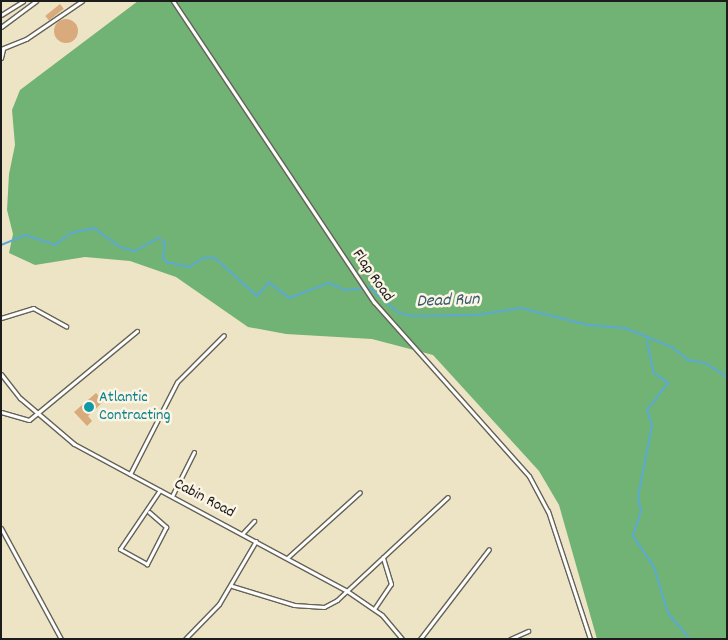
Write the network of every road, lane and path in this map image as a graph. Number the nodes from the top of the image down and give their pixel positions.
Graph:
1 (23, 1) edge
2 (36, 1) edge
3 (82, 1) edge
4 (173, 1) edge
5 (1, 15) edge
6 (1, 27) edge
7 (2, 49) edge
8 (1, 58) edge
9 (1, 318) edge
10 (66, 326) dead end
11 (136, 331) dead end
12 (224, 335) dead end
13 (1, 374) edge
14 (1, 412) edge
15 (37, 413) junction
16 (194, 452) dead end
17 (130, 474) junction
18 (160, 490) junction
19 (360, 492) dead end
20 (172, 496) junction
21 (448, 497) dead end
22 (149, 512) junction
23 (254, 521) dead end
24 (1, 528) edge
25 (242, 534) junction
26 (256, 541) junction
27 (489, 548) dead end
28 (383, 557) junction
29 (287, 558) junction
30 (232, 586) junction
31 (347, 591) junction
32 (374, 608) junction
33 (528, 631) dead end
34 (61, 639) edge
35 (185, 639) edge
36 (402, 639) edge
37 (420, 639) edge
38 (510, 639) edge
39 (590, 639) edge

1 - 5 lane
2 - 6 lane
3 - 7 lane
4 - 39 lane, Flap Road
7 - 8 lane
9 - 10 lane
11 - 15 lane
12 - 17 lane
13 - 15 lane, Cabin Road
14 - 15 lane
15 - 17 lane, Cabin Road
16 - 20 lane
17 - 18 lane, Cabin Road
18 - 20 lane, Cabin Road
18 - 22 lane
19 - 29 lane
20 - 25 lane, Cabin Road
21 - 28 lane
22 - 22 lane
23 - 25 lane
24 - 34 lane
25 - 26 lane, Cabin Road
26 - 29 lane, Cabin Road
26 - 30 lane
27 - 37 lane
28 - 31 lane
28 - 32 lane
29 - 31 lane, Cabin Road
30 - 31 lane
30 - 35 lane
31 - 32 lane, Cabin Road
32 - 36 lane, Cabin Road
33 - 38 lane

